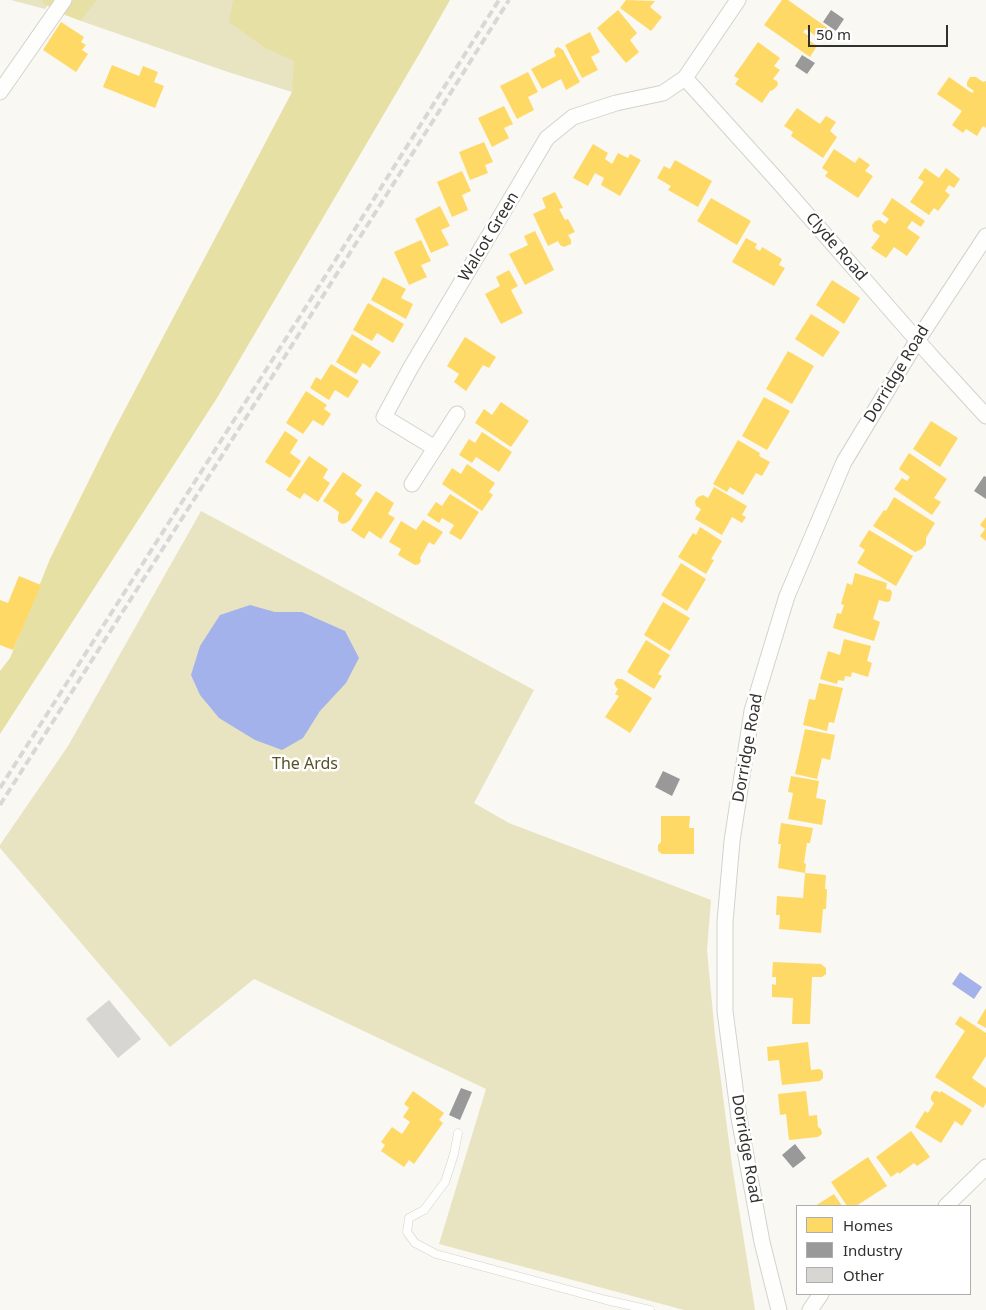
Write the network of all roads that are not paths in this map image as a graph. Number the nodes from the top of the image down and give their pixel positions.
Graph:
1 (738, 0) edge
2 (60, 5) edge
3 (685, 78) junction
4 (0, 92) edge
5 (986, 236) edge
6 (917, 341) junction
7 (457, 414) dead end
8 (986, 416) edge
9 (435, 448) junction
10 (412, 484) dead end
11 (458, 1133) dead end
12 (986, 1167) edge
13 (947, 1205) edge
14 (820, 1295) edge
15 (650, 1310) edge
16 (779, 1310) edge
17 (810, 1310) edge

1 - 3 street
2 - 4 street
3 - 6 street, Clyde Road
3 - 9 street, Walcot Green
5 - 6 street, Dorridge Road
6 - 8 street, Clyde Road
6 - 16 street, Dorridge Road
7 - 9 street
9 - 10 street
11 - 15 lane
12 - 13 street
14 - 17 street

